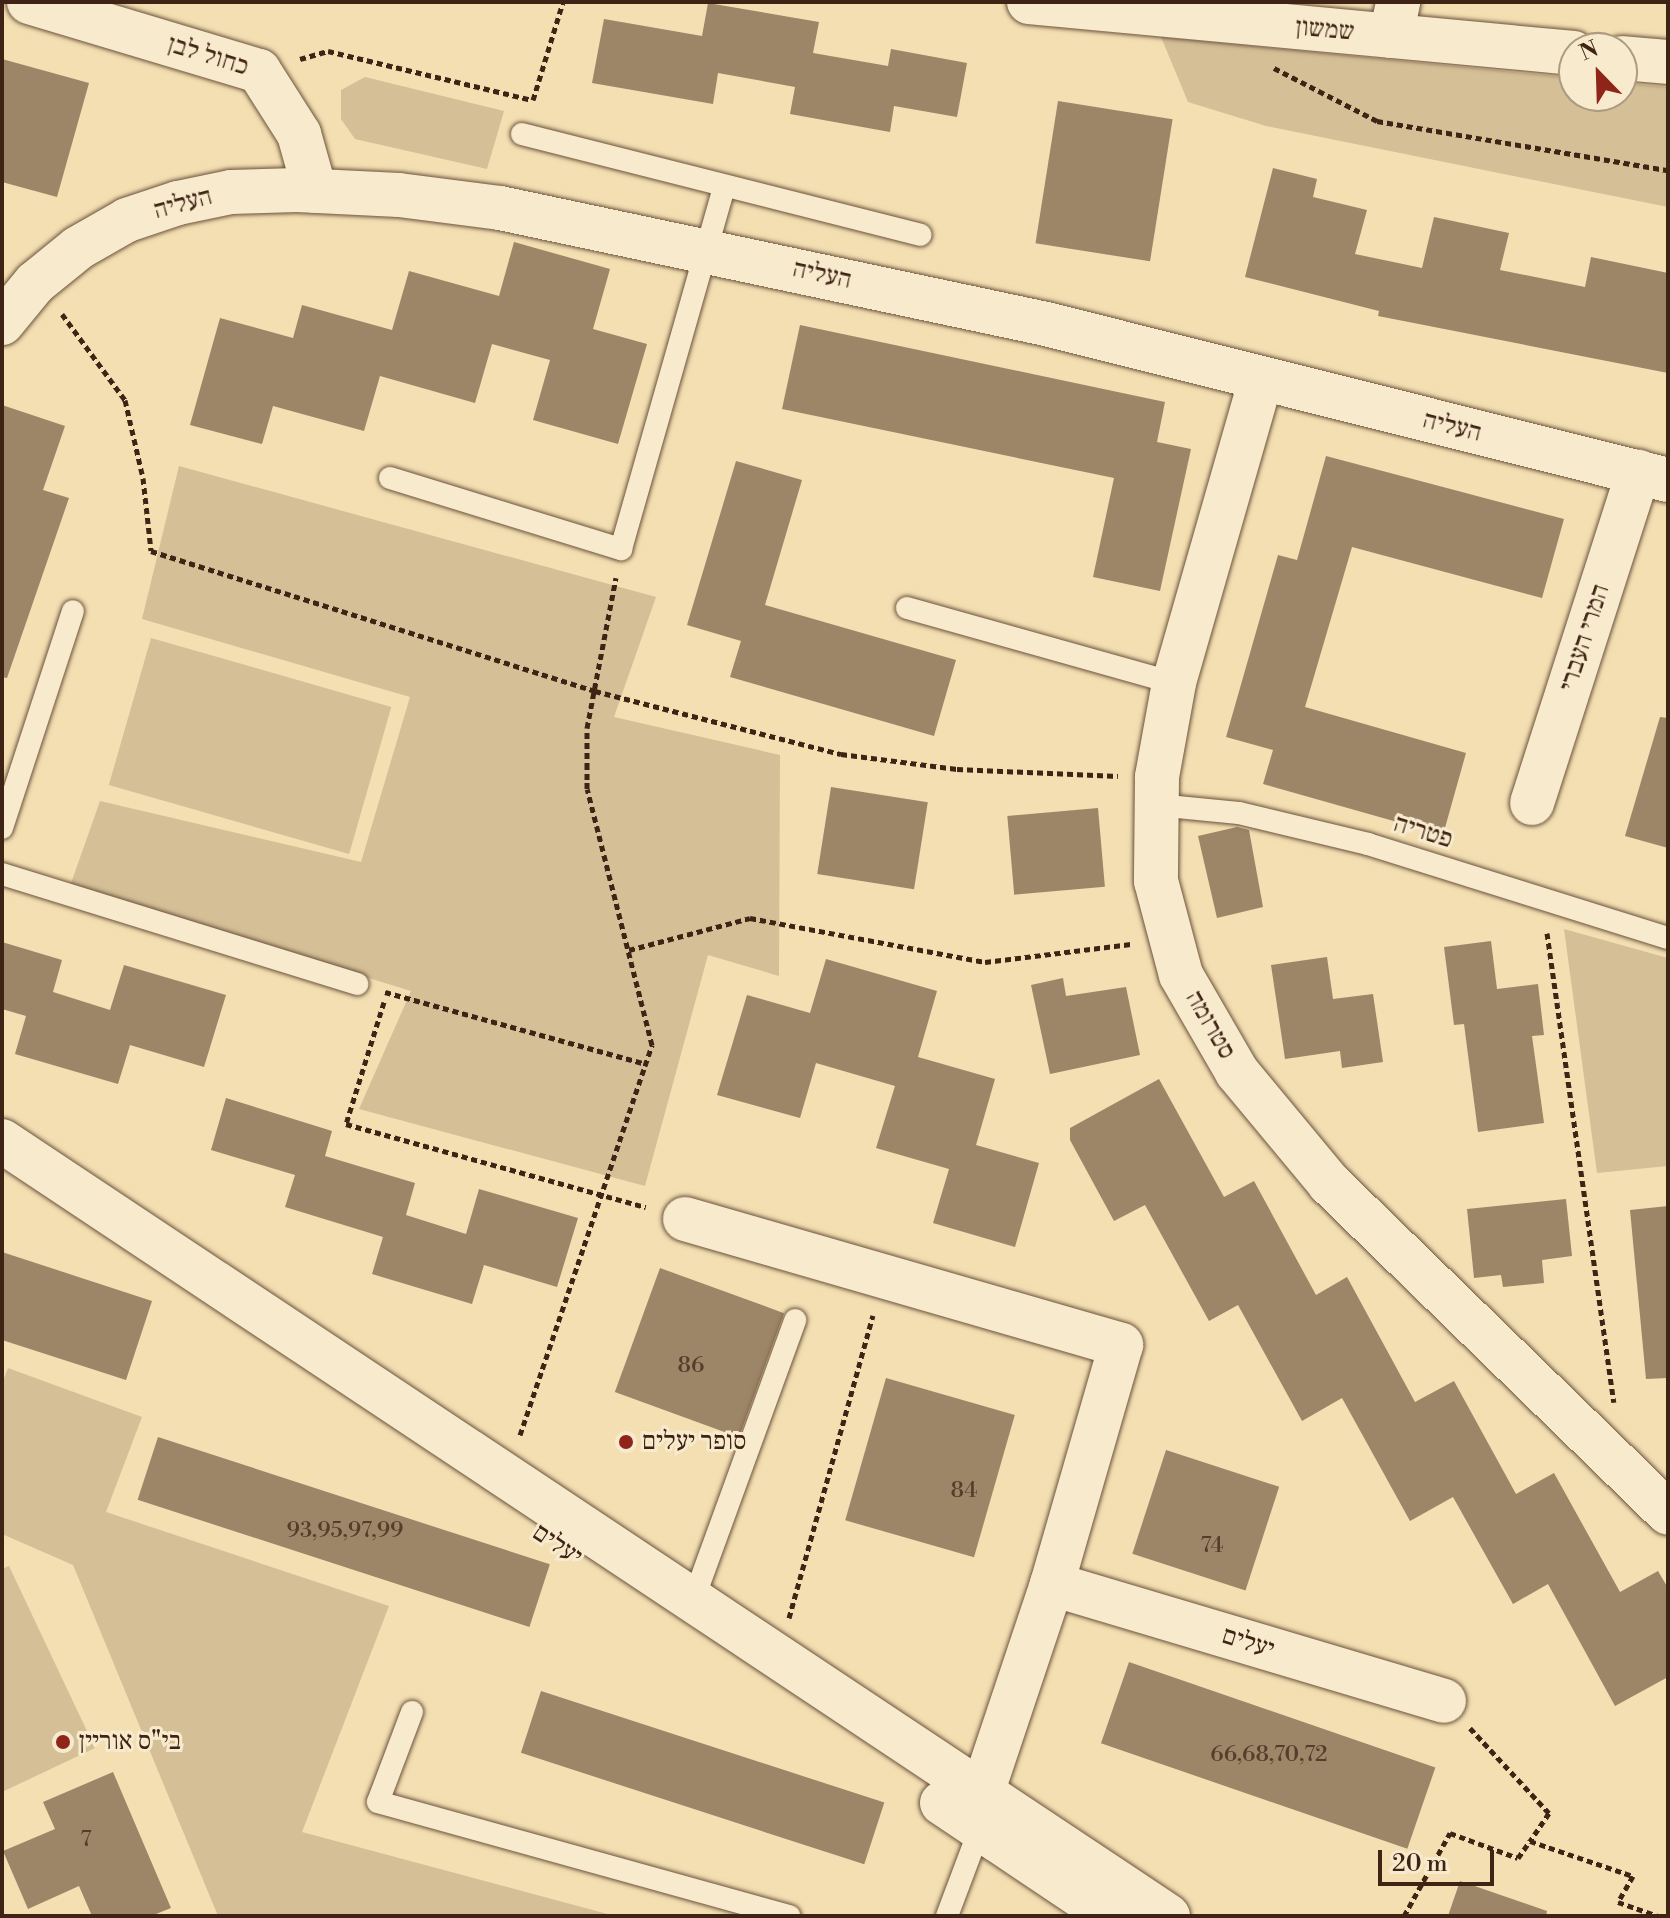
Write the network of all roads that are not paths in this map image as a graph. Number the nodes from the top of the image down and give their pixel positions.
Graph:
1 (29, 2) edge
2 (1029, 2) edge
3 (1394, 19) edge
4 (1558, 50) edge
5 (1638, 59) edge
6 (1668, 62) edge
7 (522, 134) dead end
8 (724, 187) junction
9 (315, 191) junction
10 (920, 235) dead end
11 (708, 252) junction
12 (2, 323) edge
13 (1261, 379) junction
14 (1653, 476) edge
15 (390, 478) dead end
16 (907, 608) dead end
17 (73, 611) dead end
18 (1174, 683) junction
19 (1157, 791) junction
20 (1532, 803) dead end
21 (2, 828) edge
22 (2, 874) edge
23 (1668, 938) edge
24 (357, 984) road end
25 (2, 1141) edge
26 (2, 1175) edge
27 (685, 1219) road end
28 (795, 1320) dead end
29 (1668, 1513) edge
30 (1052, 1584) junction
31 (693, 1601) junction
32 (1444, 1701) road end
33 (412, 1712) dead end
34 (981, 1810) junction
35 (789, 1916) edge
36 (947, 1916) edge
37 (1111, 1916) edge
38 (1168, 1916) edge

1 - 9 street, כחול לבן
2 - 3 street, שמשון
3 - 4 street, שמשון
5 - 6 street
7 - 8 lane
8 - 10 lane
8 - 11 lane
9 - 11 street, העליה
9 - 12 street, העליה
11 - 13 street, העליה
11 - 15 lane
13 - 14 street, העליה
13 - 18 street, סטרומה
14 - 20 street, המרי העברי
16 - 18 lane
17 - 21 lane
18 - 19 street, סטרומה
19 - 23 lane, פטריה
19 - 29 street, סטרומה
22 - 24 lane
25 - 31 street, יעלים
26 - 34 street, יעלים
27 - 30 street
28 - 31 lane
30 - 32 street, יעלים
30 - 34 street
31 - 34 street, יעלים
33 - 35 lane
34 - 36 lane
34 - 37 street, יעלים
34 - 38 street, יעלים

